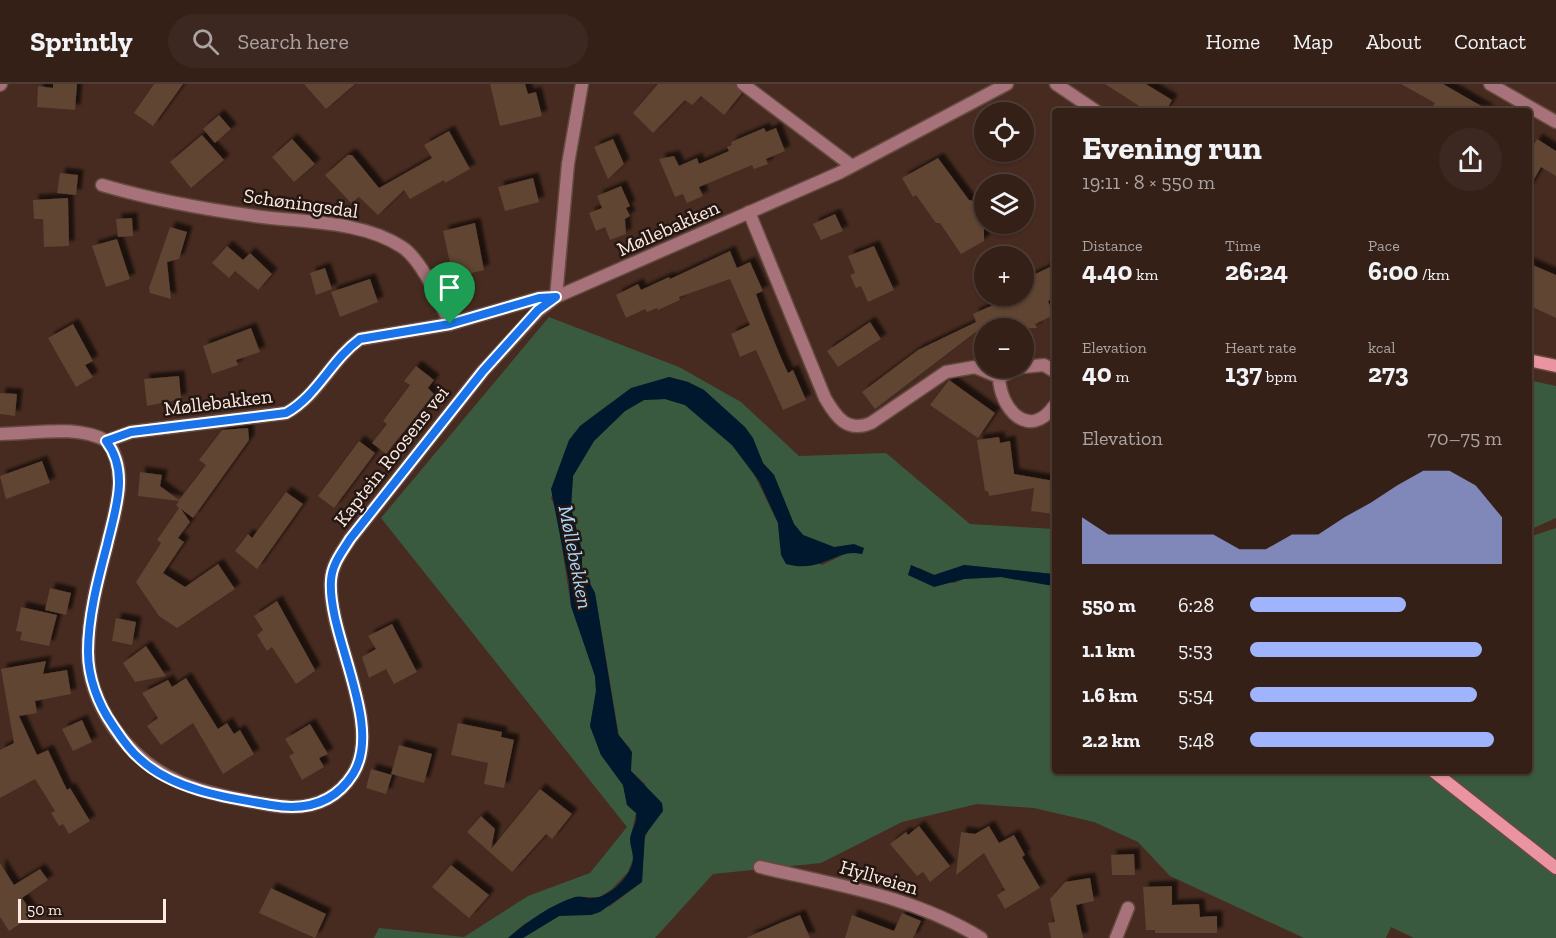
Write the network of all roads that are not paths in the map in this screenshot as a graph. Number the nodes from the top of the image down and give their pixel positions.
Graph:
1 (582, 84) edge
2 (743, 84) edge
3 (1006, 84) edge
4 (1056, 84) edge
5 (1490, 84) edge
6 (1092, 108) edge
7 (1532, 108) edge
8 (1532, 108) edge
9 (1556, 122) edge
10 (852, 166) junction
11 (102, 185) dead end
12 (749, 212) junction
13 (556, 297) junction
14 (450, 324) junction
15 (1532, 361) edge
16 (1034, 366) edge
17 (1556, 366) edge
18 (974, 367) edge
19 (1052, 370) edge
20 (999, 378) edge
21 (1052, 407) edge
22 (0, 434) edge
23 (106, 441) junction
24 (1437, 774) edge
25 (760, 867) dead end
26 (1556, 868) edge
27 (1128, 908) dead end
28 (981, 938) edge
29 (1116, 938) edge

1 - 13 street
2 - 10 street
3 - 10 street, Møllebakken
4 - 6 street
5 - 8 street
7 - 9 street
10 - 12 street, Møllebakken
11 - 14 street, Schøningsdal
12 - 13 street, Møllebakken
12 - 18 street, Møllebakken
13 - 14 street, Møllebakken
13 - 23 street, Kaptein Roosens vei
14 - 23 street, Møllebakken
15 - 17 street
16 - 19 street
20 - 21 street
22 - 23 street
24 - 26 street
25 - 28 street, Hyllveien
27 - 29 street

